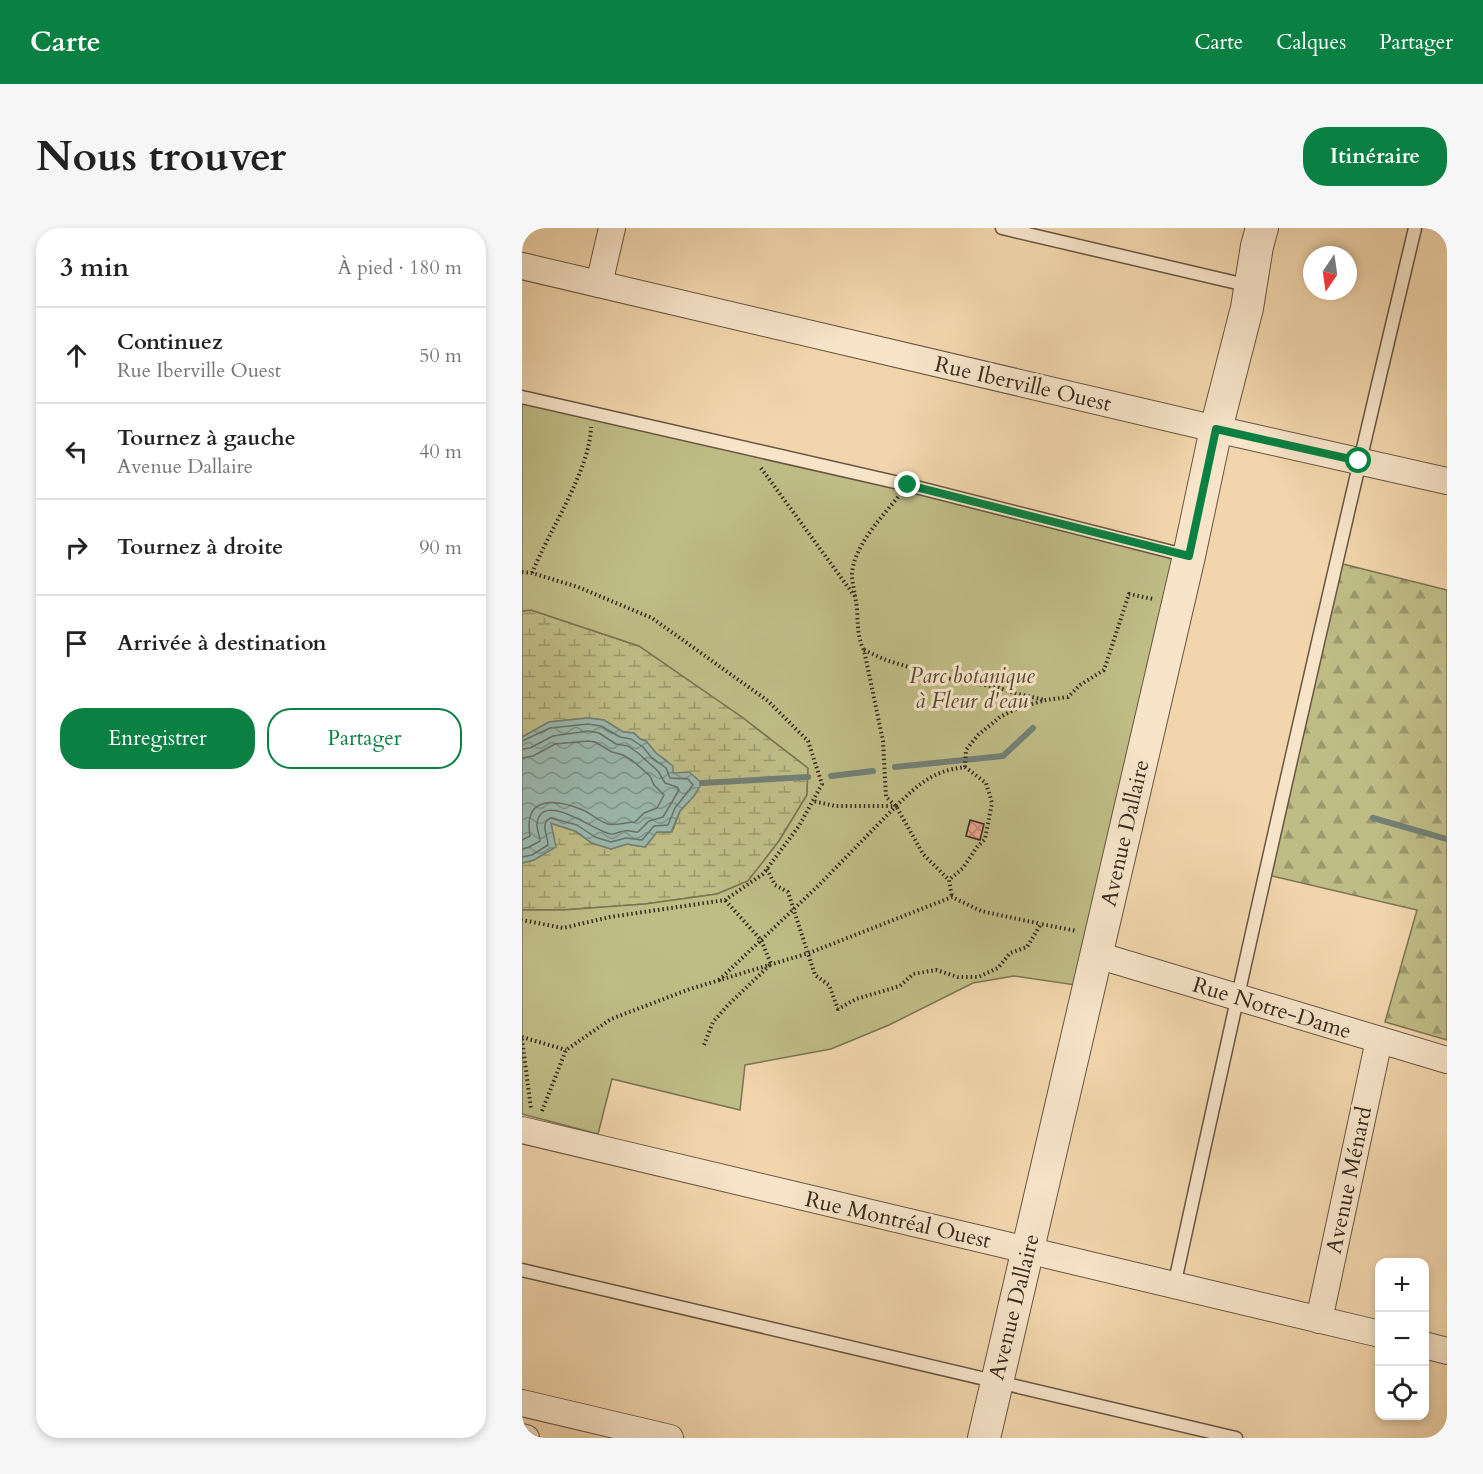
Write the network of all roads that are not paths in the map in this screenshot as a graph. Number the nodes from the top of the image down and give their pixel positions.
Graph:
1 (612, 228) edge
2 (1002, 228) edge
3 (1262, 228) edge
4 (1415, 228) edge
5 (522, 266) edge
6 (599, 284) junction
7 (1252, 287) junction
8 (522, 397) edge
9 (1216, 429) junction
10 (1359, 461) junction
11 (1447, 482) edge
12 (1189, 556) junction
13 (1099, 945) junction
14 (1237, 997) junction
15 (1379, 1040) junction
16 (1447, 1060) edge
17 (528, 1131) edge
18 (1028, 1251) junction
19 (522, 1270) edge
20 (1174, 1286) junction
21 (1319, 1320) junction
22 (1375, 1333) edge
23 (1429, 1346) edge
24 (1447, 1351) edge
25 (996, 1382) junction
26 (522, 1403) edge
27 (670, 1438) edge
28 (984, 1438) edge
29 (1236, 1438) edge

1 - 6 street
2 - 7 lane
3 - 7 street, Avenue Dallaire
4 - 10 lane
5 - 6 street, Rue Iberville Ouest
6 - 9 street, Rue Iberville Ouest
7 - 9 street, Avenue Dallaire
8 - 12 lane
9 - 10 street, Rue Iberville Ouest
9 - 12 street, Avenue Dallaire
10 - 11 street, Rue Iberville Ouest
10 - 14 lane
12 - 13 street, Avenue Dallaire
13 - 14 street, Rue Notre-Dame
13 - 18 street, Avenue Dallaire
14 - 15 street, Rue Notre-Dame
14 - 20 lane
15 - 16 street, Rue Notre-Dame
15 - 21 street, Avenue Ménard
17 - 18 street, Rue Montréal Ouest
18 - 20 street, Rue Montréal Ouest
18 - 25 street, Avenue Dallaire
19 - 25 lane
20 - 21 street, Rue Montréal Ouest
21 - 22 street, Rue Montréal Ouest
23 - 24 street
25 - 28 street, Avenue Dallaire
25 - 29 lane
26 - 27 street

